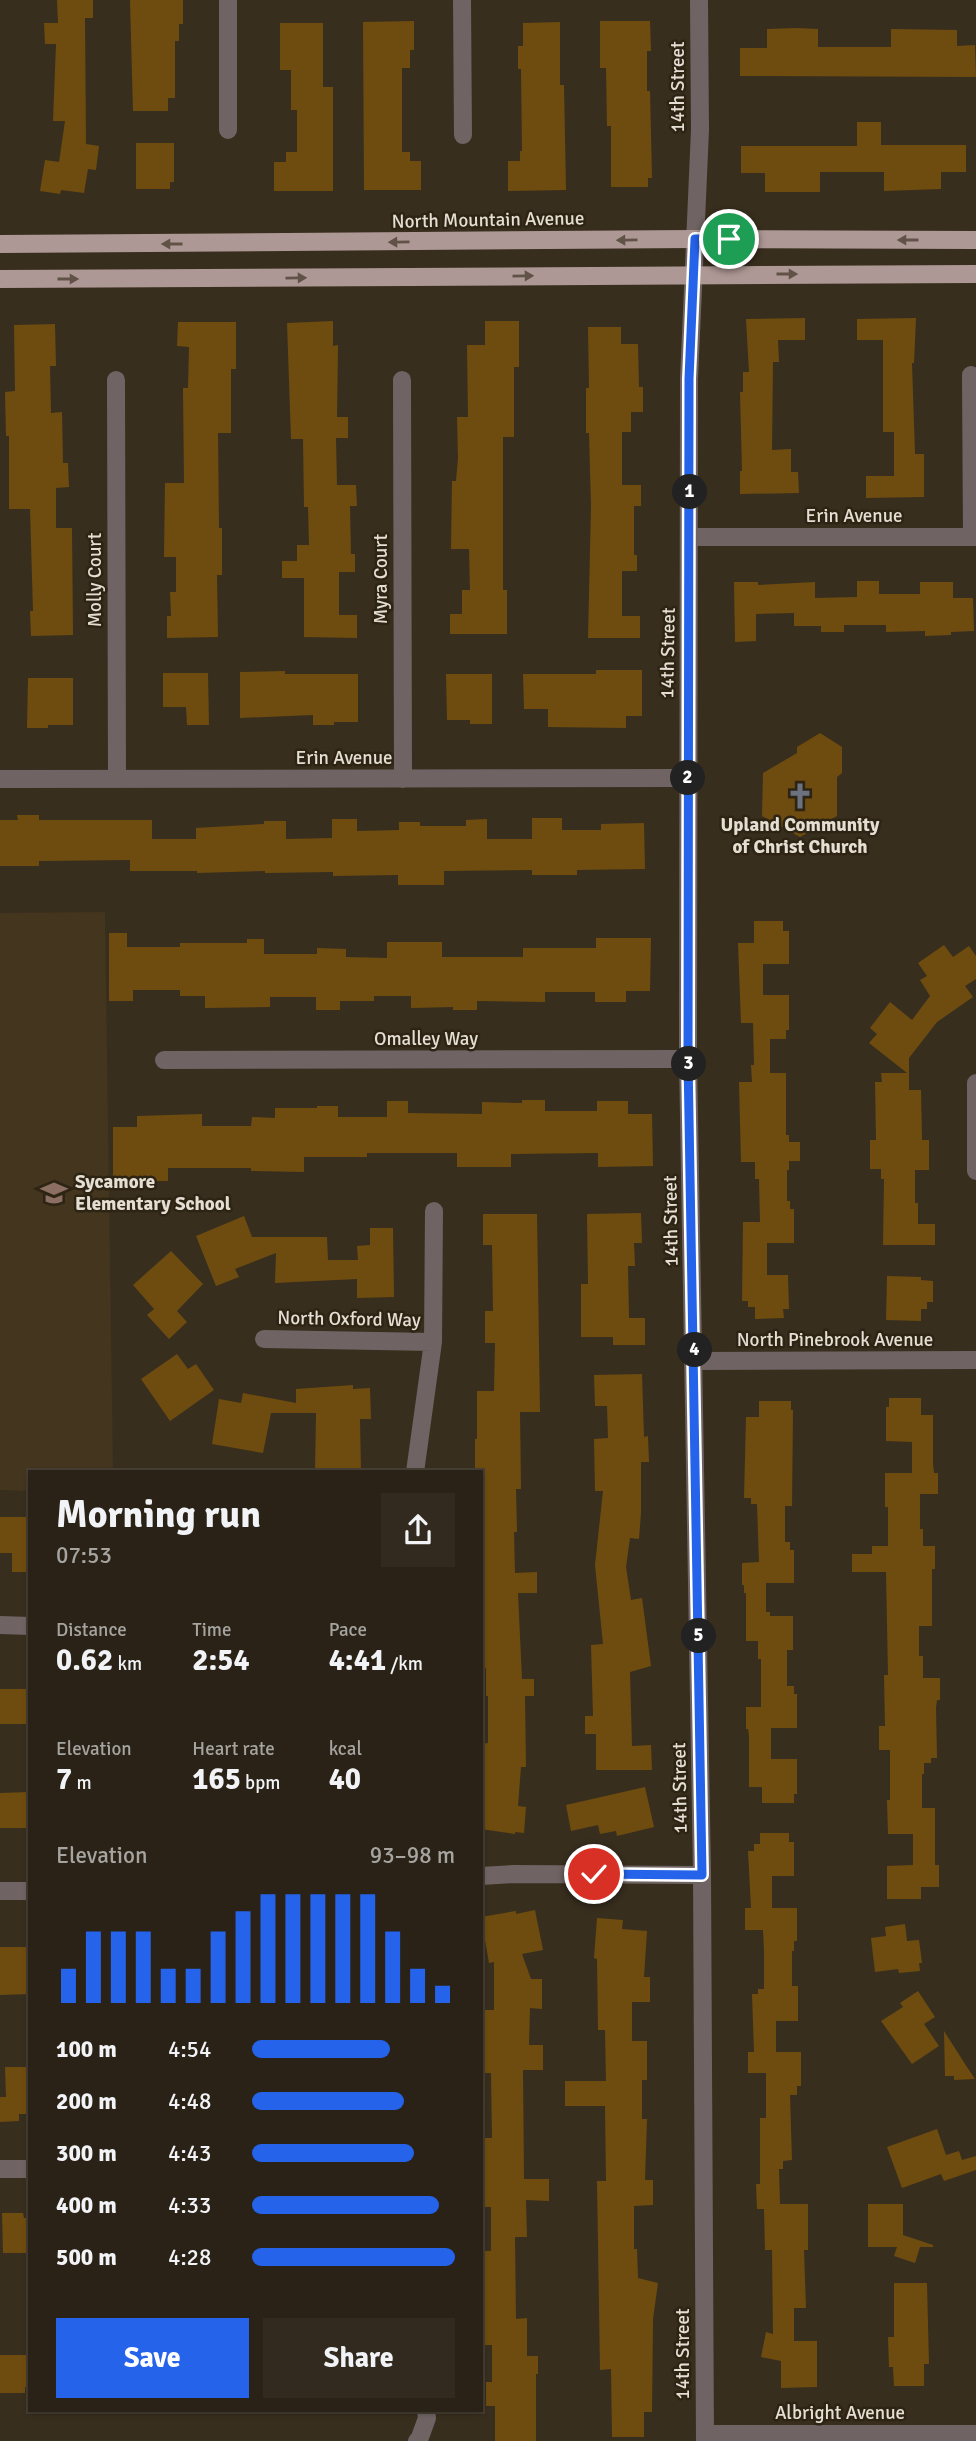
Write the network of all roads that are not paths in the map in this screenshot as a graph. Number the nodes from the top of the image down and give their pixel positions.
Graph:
1 (228, 0) edge
2 (462, 0) edge
3 (699, 0) edge
4 (228, 130) dead end
5 (463, 135) dead end
6 (695, 239) junction
7 (976, 240) edge
8 (0, 244) edge
9 (694, 274) junction
10 (976, 274) edge
11 (0, 279) edge
12 (971, 375) dead end
13 (116, 380) dead end
14 (402, 380) dead end
15 (690, 537) junction
16 (974, 537) edge
17 (688, 778) junction
18 (0, 779) edge
19 (117, 779) junction
20 (403, 779) junction
21 (688, 1059) junction
22 (164, 1060) dead end
23 (975, 1086) edge
24 (976, 1171) edge
25 (434, 1211) dead end
26 (264, 1339) dead end
27 (433, 1342) junction
28 (976, 1360) edge
29 (695, 1362) junction
30 (415, 1470) edge
31 (0, 1625) edge
32 (28, 1626) edge
33 (702, 1875) junction
34 (483, 1876) edge
35 (0, 1891) edge
36 (28, 1891) edge
37 (0, 2169) edge
38 (28, 2169) edge
39 (426, 2412) edge
40 (976, 2434) edge
41 (705, 2437) edge
42 (418, 2440) edge

1 - 4 street
2 - 5 street
3 - 6 street, 14th Street
7 -> 6 main road, North Mountain Avenue
6 -> 8 main road, North Mountain Avenue
6 - 9 street, 14th Street
9 -> 10 main road
11 -> 9 main road
9 - 15 street, 14th Street
12 - 16 street
13 - 19 street, Molly Court
14 - 20 street, Myra Court
15 - 16 street, Erin Avenue
15 - 17 street, 14th Street
17 - 20 street, Erin Avenue
17 - 21 street, 14th Street
18 - 19 street, Erin Avenue
19 - 20 street, Erin Avenue
21 - 22 street, Omalley Way
21 - 29 street, 14th Street
23 - 24 street
25 - 27 street
26 - 27 street, North Oxford Way
27 - 30 street
28 - 29 street, North Pinebrook Avenue
29 - 33 street, 14th Street
31 - 32 street
33 - 34 street
33 - 41 street, 14th Street
35 - 36 street
37 - 38 street
39 - 42 street
40 - 41 street, Albright Avenue

